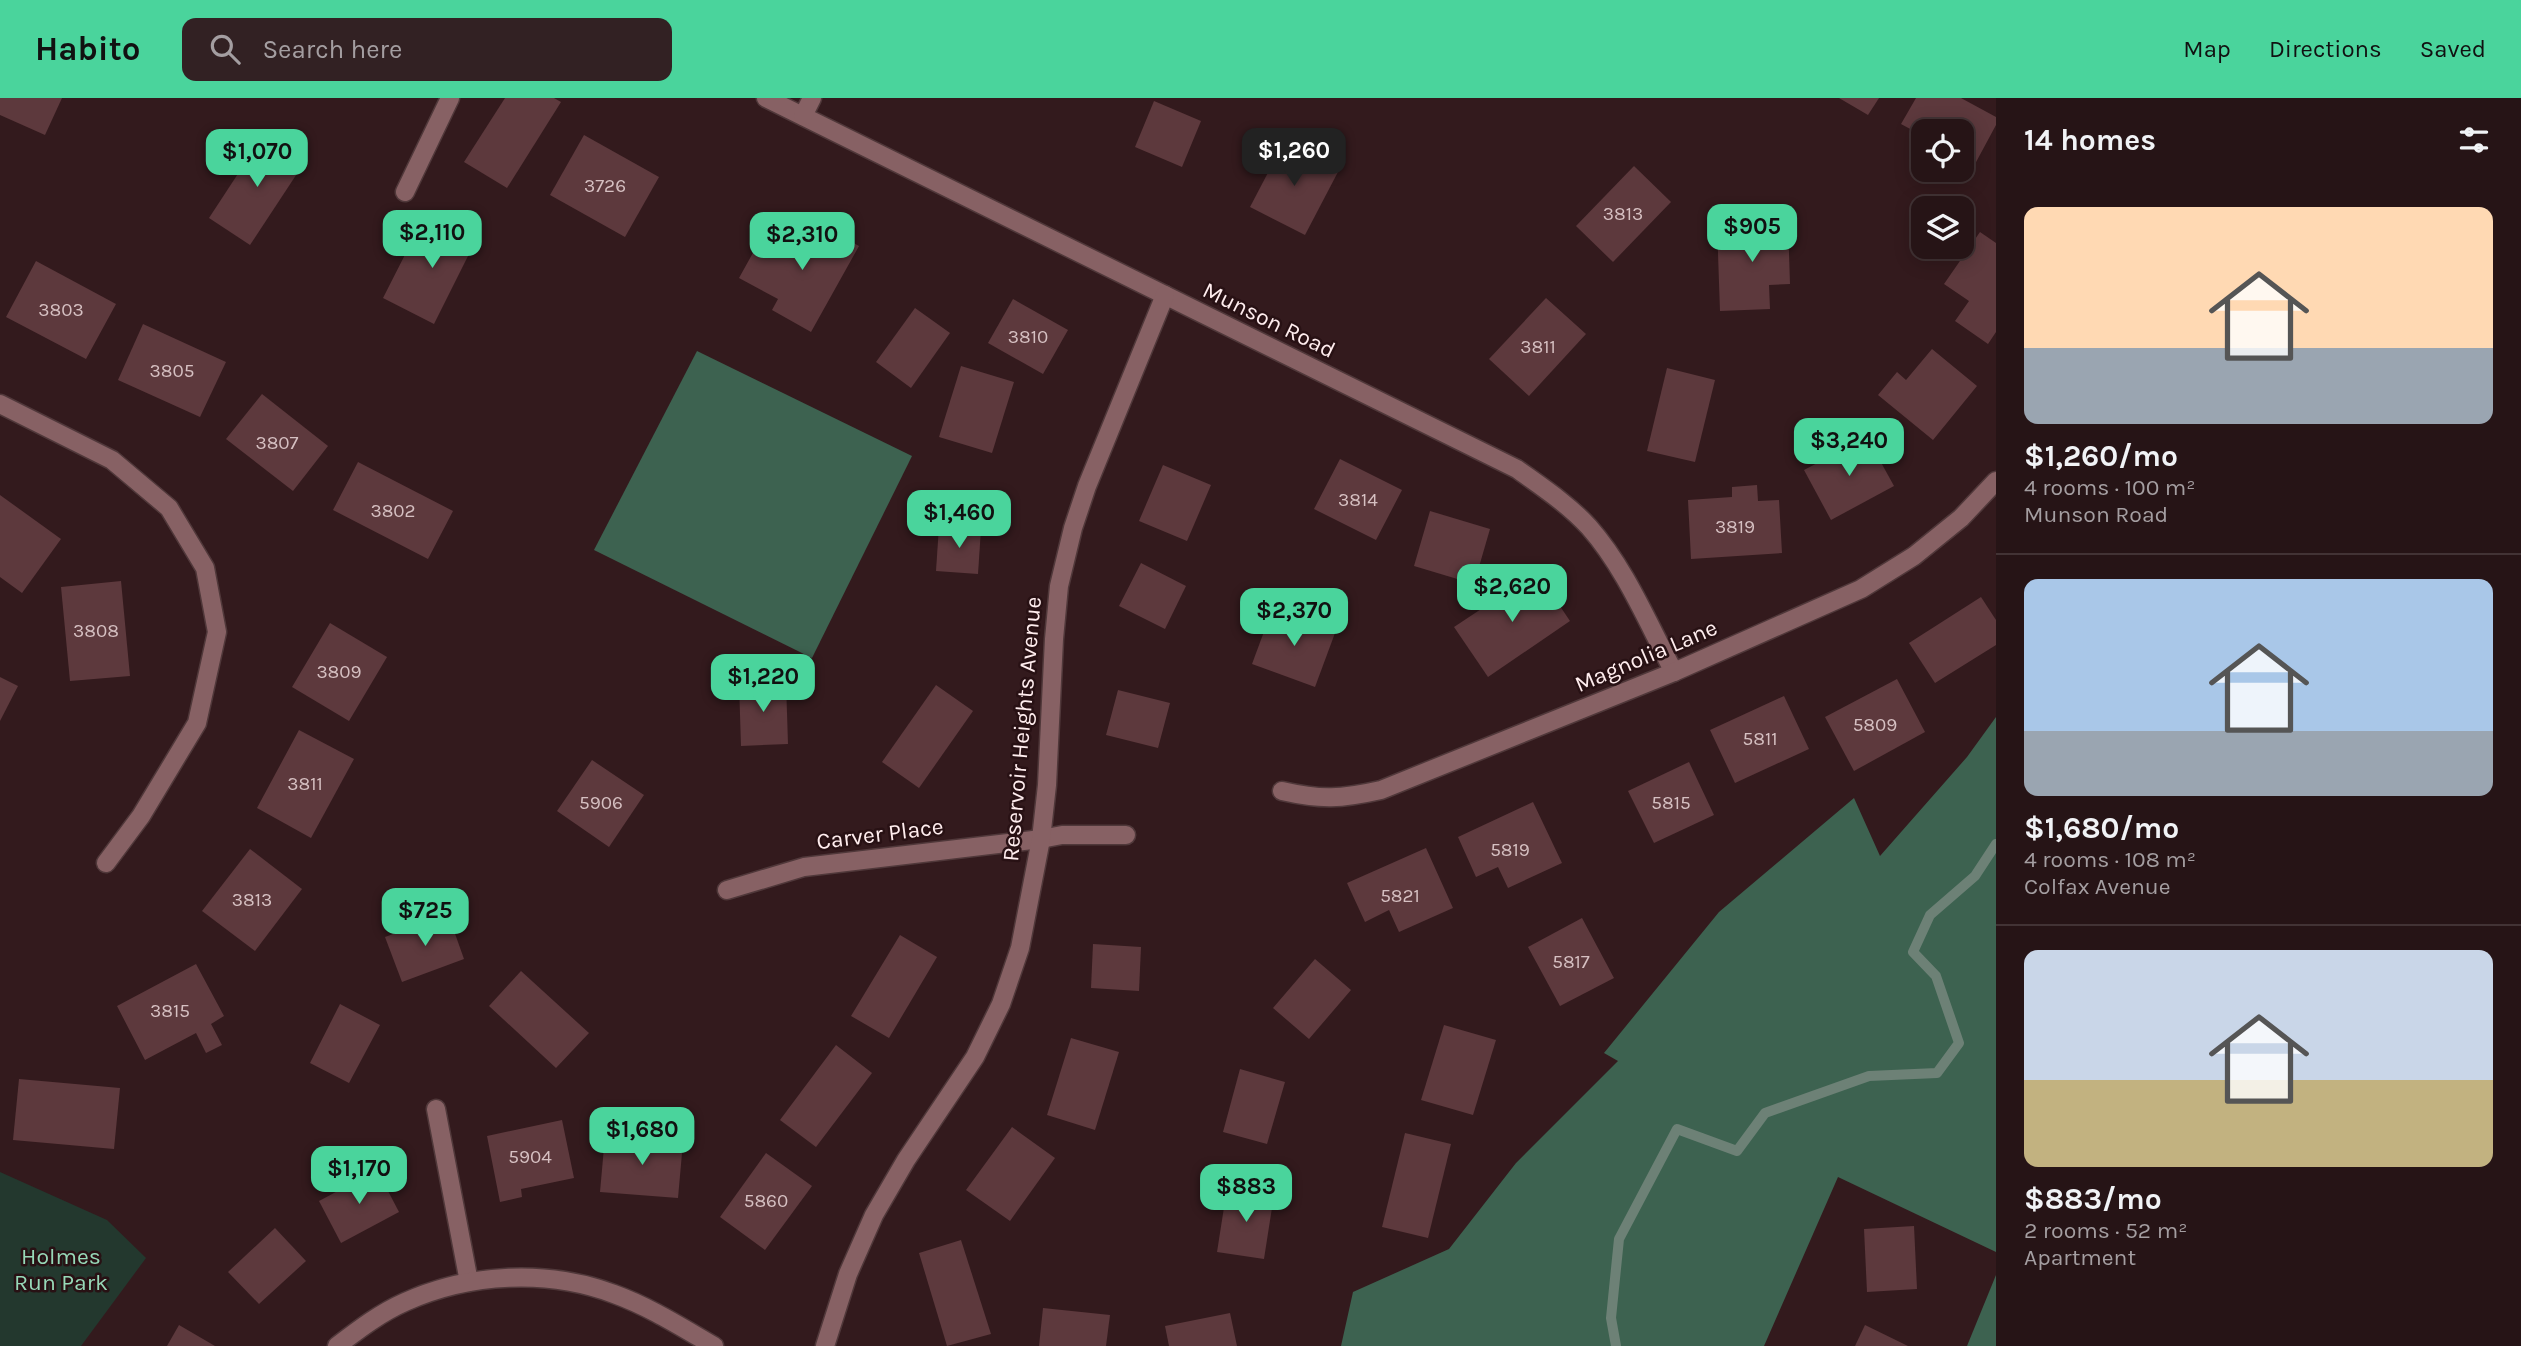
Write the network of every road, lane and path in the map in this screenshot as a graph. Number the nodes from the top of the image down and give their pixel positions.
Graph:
1 (450, 98) edge
2 (766, 98) edge
3 (812, 98) edge
4 (803, 116) junction
5 (405, 192) dead end
6 (1165, 295) junction
7 (0, 404) edge
8 (1996, 481) edge
9 (1674, 673) junction
10 (1282, 791) dead end
11 (1126, 835) dead end
12 (1041, 839) junction
13 (106, 863) dead end
14 (727, 890) dead end
15 (436, 1110) dead end
16 (469, 1282) junction
17 (337, 1346) edge
18 (714, 1346) edge
19 (825, 1346) edge

1 - 5 street
2 - 4 street, Munson Road
3 - 4 street
4 - 6 street, Munson Road
6 - 9 street, Munson Road
6 - 12 street, Reservoir Heights Avenue
7 - 13 street
8 - 9 street, Magnolia Lane
9 - 10 street, Magnolia Lane
11 - 12 street, Carver Place
12 - 14 street, Carver Place
12 - 19 street, Reservoir Heights Avenue
15 - 16 street
16 - 17 street
16 - 18 street

